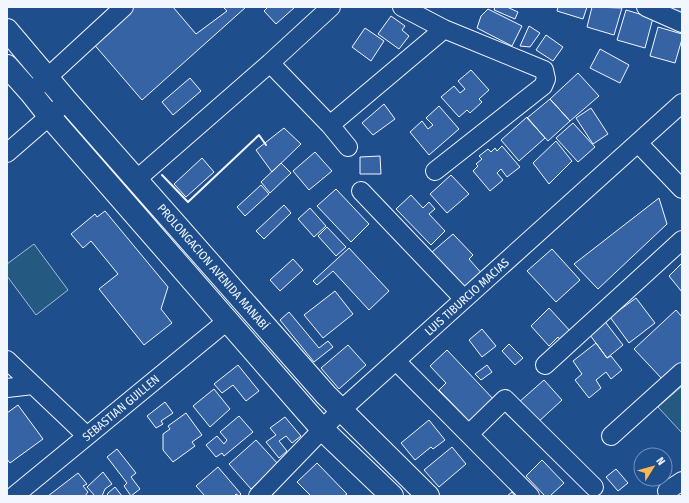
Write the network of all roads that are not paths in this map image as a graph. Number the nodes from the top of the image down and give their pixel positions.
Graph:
1 (124, 7) edge
2 (331, 7) edge
3 (402, 7) edge
4 (646, 7) edge
5 (682, 23) edge
6 (444, 29) junction
7 (7, 30) edge
8 (270, 63) junction
9 (7, 66) edge
10 (48, 77) junction
11 (31, 92) junction
12 (67, 101) junction
13 (682, 103) edge
14 (50, 117) junction
15 (330, 125) junction
16 (638, 143) junction
17 (348, 147) dead end
18 (7, 153) edge
19 (435, 171) dead end
20 (137, 180) junction
21 (682, 189) edge
22 (360, 191) dead end
23 (682, 240) edge
24 (464, 299) junction
25 (227, 321) junction
26 (7, 360) edge
27 (396, 361) junction
28 (545, 365) dead end
29 (682, 372) edge
30 (33, 385) junction
31 (7, 388) edge
32 (340, 411) junction
33 (322, 429) junction
34 (469, 434) junction
35 (87, 436) junction
36 (611, 436) dead end
37 (682, 481) edge
38 (594, 487) dead end
39 (667, 491) dead end
40 (14, 496) edge
41 (258, 496) edge
42 (392, 496) edge
43 (428, 496) edge
44 (530, 496) edge

1 - 10 street
2 - 8 street
3 - 6 street
4 - 5 street
6 - 15 street
6 - 19 street
7 - 10 main road, PROLONGACION AVENIDA MANABÍ
8 - 15 street
8 - 20 street
9 - 11 main road, PROLONGACION AVENIDA MANABÍ
10 - 11 street
10 - 12 main road, PROLONGACION AVENIDA MANABÍ
11 - 14 main road, PROLONGACION AVENIDA MANABÍ
12 - 14 street
12 - 20 main road, PROLONGACION AVENIDA MANABÍ
13 - 16 street, LUIS TIBURCIO MACIAS
14 - 18 street
14 - 25 main road, PROLONGACION AVENIDA MANABÍ
15 - 17 street
16 - 21 street
16 - 24 street, LUIS TIBURCIO MACIAS
20 - 32 main road, PROLONGACION AVENIDA MANABÍ
22 - 24 street
23 - 28 street
24 - 27 street, LUIS TIBURCIO MACIAS
25 - 33 main road, PROLONGACION AVENIDA MANABÍ
25 - 35 street, SEBASTIAN GUILLEN
26 - 30 street
27 - 32 street, LUIS TIBURCIO MACIAS
27 - 34 street
29 - 36 street
30 - 31 street
30 - 35 street
32 - 33 street, LUIS TIBURCIO MACIAS
32 - 43 main road, PROLONGACION AVENIDA MANABÍ
33 - 41 street, LUIS TIBURCIO MACIAS
33 - 42 main road, PROLONGACION AVENIDA MANABÍ
34 - 38 street
34 - 44 street
35 - 40 street, SEBASTIAN GUILLEN
37 - 39 street

